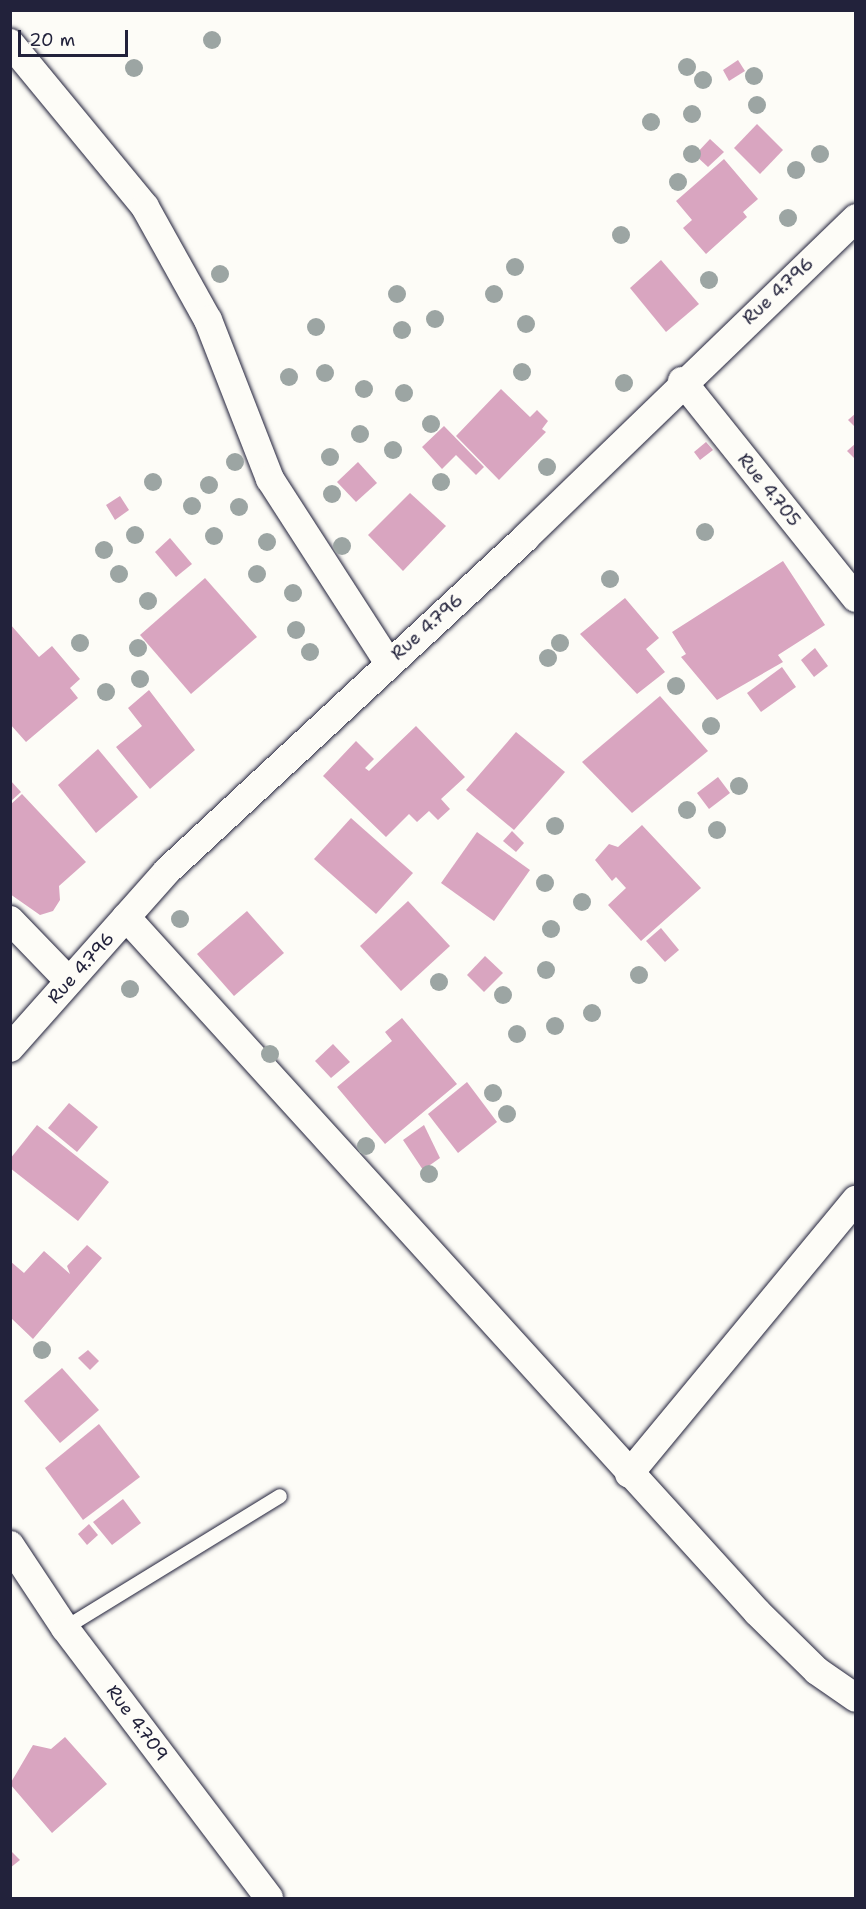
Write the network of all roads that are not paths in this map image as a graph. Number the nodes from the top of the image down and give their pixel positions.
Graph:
1 (10, 43) edge
2 (855, 218) edge
3 (682, 381) junction
4 (855, 598) edge
5 (388, 662) junction
6 (126, 917) junction
7 (10, 920) edge
8 (68, 981) junction
9 (10, 1048) edge
10 (855, 1200) edge
11 (629, 1474) junction
12 (280, 1496) dead end
13 (10, 1545) edge
14 (65, 1628) junction
15 (855, 1698) edge
16 (269, 1899) edge

1 - 5 street
2 - 3 street, Rue 4.796
3 - 4 street, Rue 4.705
3 - 5 street, Rue 4.796
5 - 6 street, Rue 4.796
6 - 8 street, Rue 4.796
6 - 11 street
7 - 8 street
8 - 9 street, Rue 4.796
10 - 11 street
11 - 15 street
12 - 14 lane
13 - 14 street, Rue 4.709
14 - 16 street, Rue 4.709

